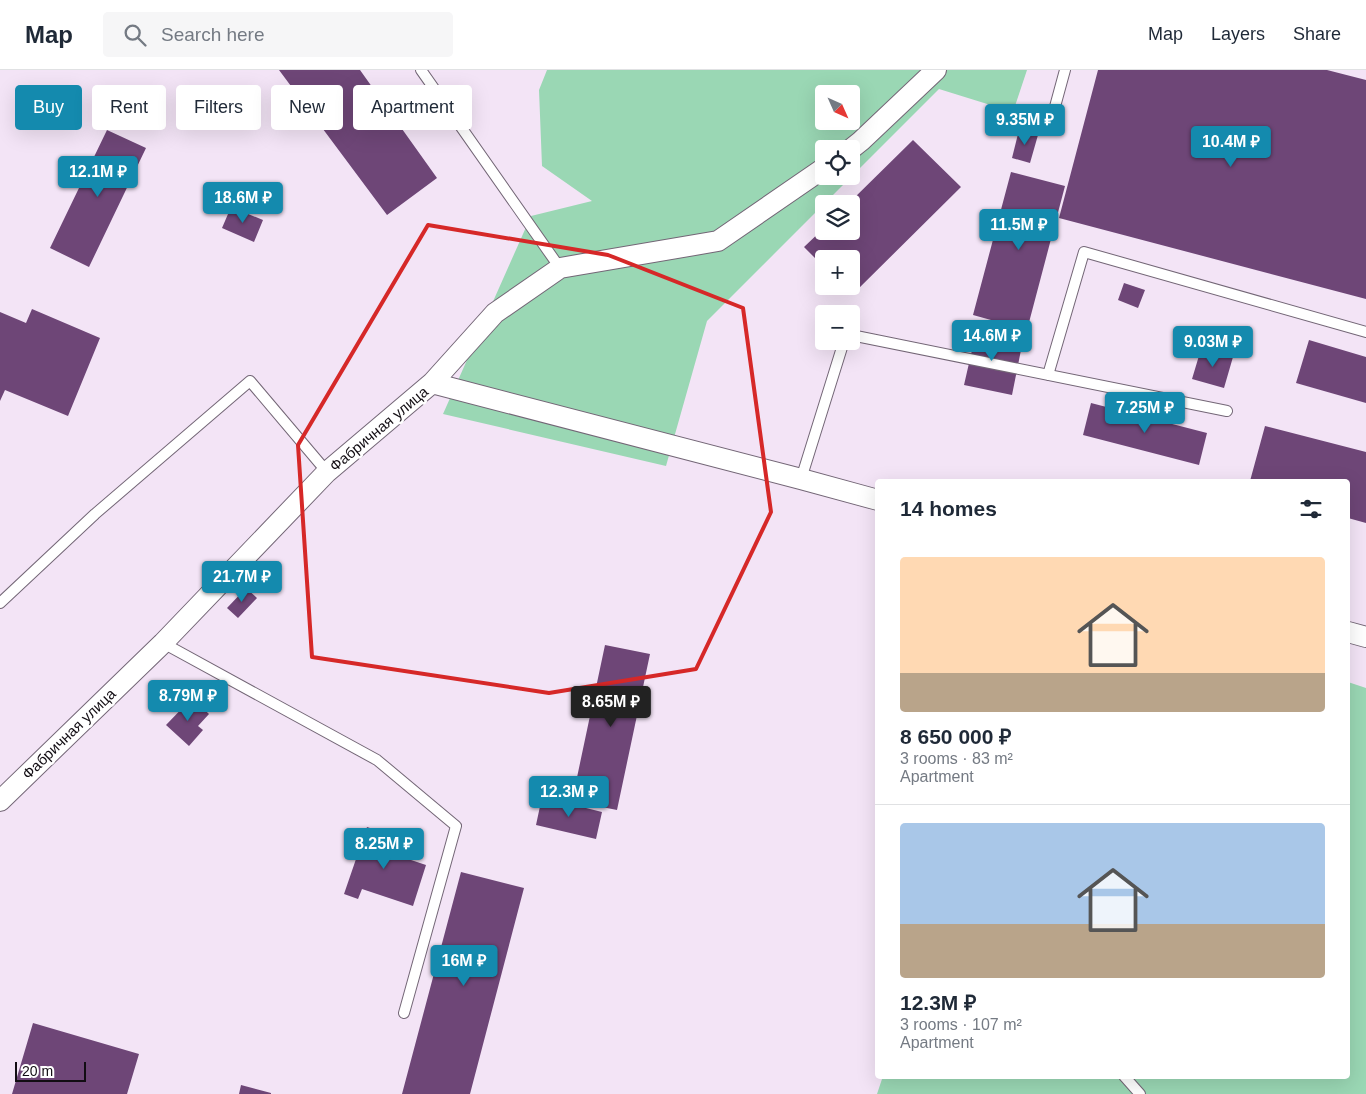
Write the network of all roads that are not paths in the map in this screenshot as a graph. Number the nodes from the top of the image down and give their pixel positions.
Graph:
1 (420, 70) edge
2 (936, 70) edge
3 (1065, 70) edge
4 (1053, 114) dead end
5 (860, 142) edge
6 (815, 174) edge
7 (560, 268) junction
8 (1366, 332) edge
9 (860, 337) edge
10 (841, 350) edge
11 (1048, 374) junction
12 (432, 383) junction
13 (1227, 411) dead end
14 (327, 472) junction
15 (800, 479) junction
16 (875, 499) edge
17 (0, 603) edge
18 (1350, 632) edge
19 (1366, 636) edge
20 (163, 643) junction
21 (0, 801) edge
22 (404, 1013) dead end
23 (1127, 1079) edge
24 (1140, 1094) edge

1 - 7 lane
2 - 5 street
3 - 4 lane
6 - 7 street
7 - 12 street
8 - 11 lane
9 - 11 lane
10 - 15 lane
11 - 13 lane
12 - 14 street, Фабричная улица
12 - 15 street, Фабричная улица
14 - 17 lane
14 - 20 street, Фабричная улица
15 - 16 street, Фабричная улица
18 - 19 street
20 - 21 street, Фабричная улица
20 - 22 lane
23 - 24 lane

